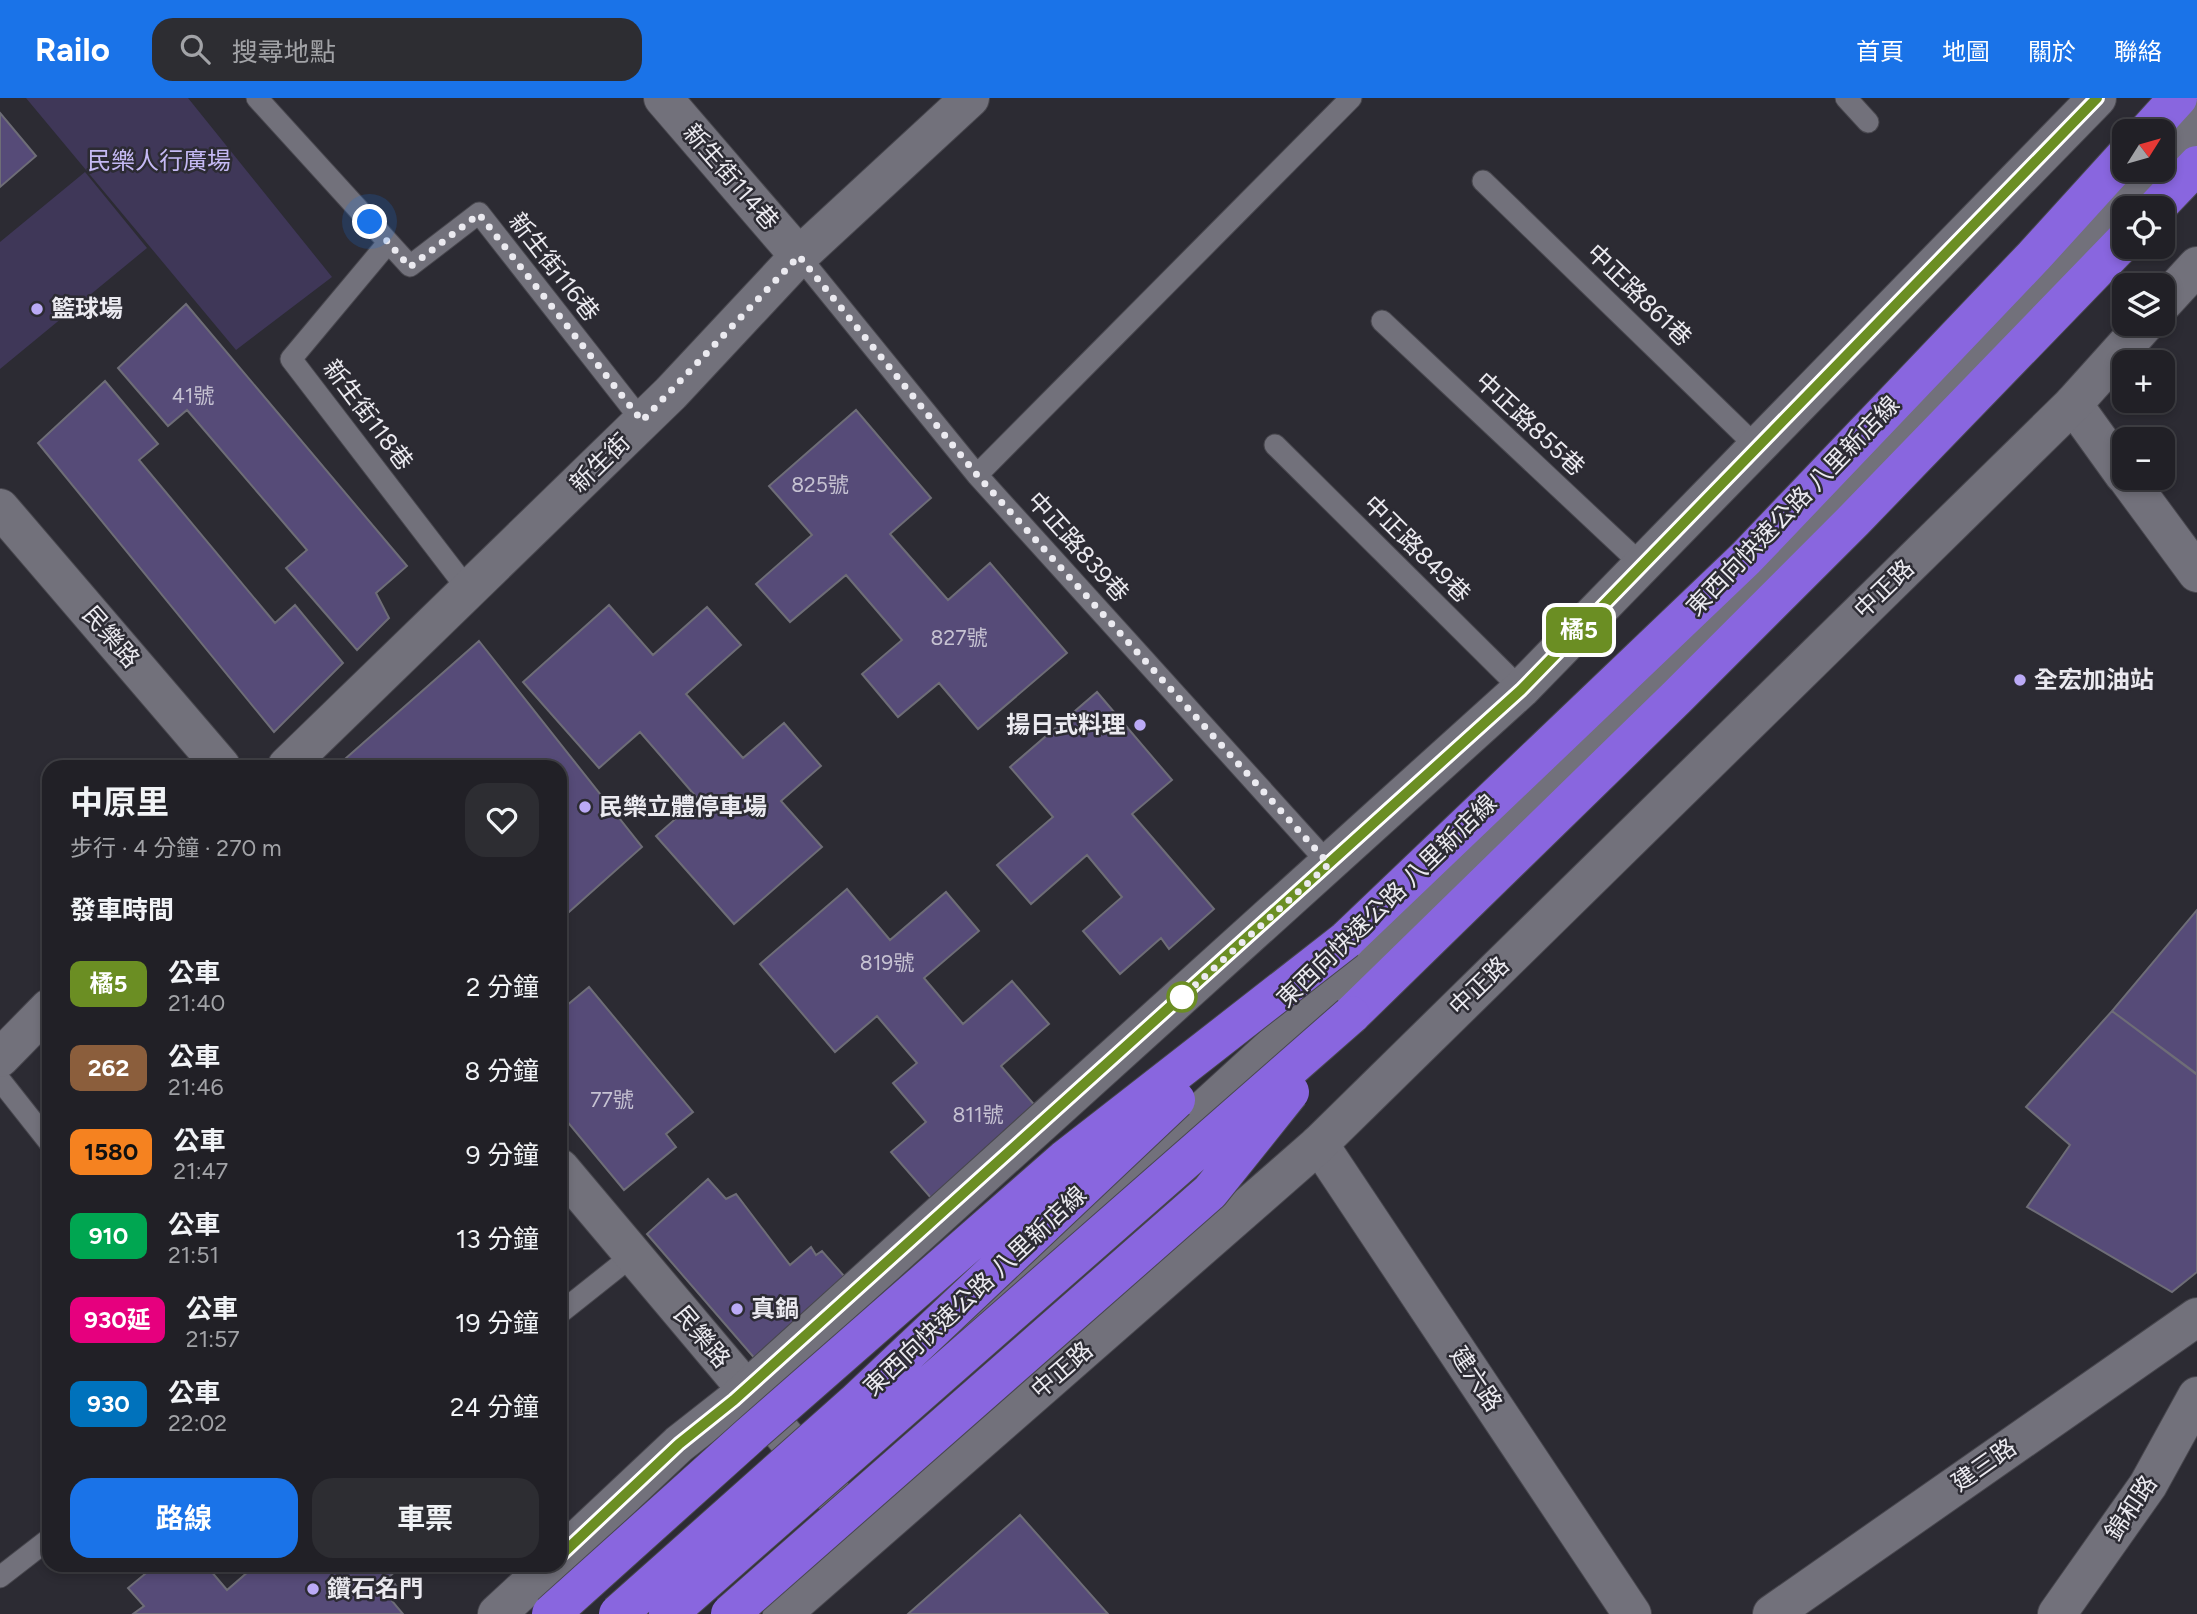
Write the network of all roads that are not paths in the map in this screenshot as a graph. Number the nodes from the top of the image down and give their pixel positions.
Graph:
1 (257, 98) edge
2 (663, 98) edge
3 (970, 98) edge
4 (1351, 98) edge
5 (1846, 98) edge
6 (2097, 98) edge
7 (2178, 98) edge
8 (2159, 119) edge
9 (2197, 119) edge
10 (1868, 122) dead end
11 (2175, 143) edge
12 (2197, 164) edge
13 (2112, 169) edge
14 (1483, 181) dead end
15 (2140, 182) edge
16 (2167, 196) edge
17 (388, 243) junction
18 (2112, 253) edge
19 (799, 256) junction
20 (2197, 266) edge
21 (2175, 290) edge
22 (1382, 321) dead end
23 (2134, 336) edge
24 (2073, 404) junction
25 (642, 421) junction
26 (1275, 445) dead end
27 (1757, 447) junction
28 (2112, 457) edge
29 (977, 475) junction
30 (2136, 490) edge
31 (0, 508) edge
32 (1642, 565) junction
33 (2197, 573) edge
34 (469, 591) junction
35 (1521, 690) junction
36 (216, 760) edge
37 (293, 760) edge
38 (1329, 864) junction
39 (1346, 940) junction
40 (42, 1015) edge
41 (1351, 1015) junction
42 (0, 1058) edge
43 (0, 1080) edge
44 (42, 1133) edge
45 (1319, 1144) junction
46 (567, 1176) edge
47 (633, 1255) junction
48 (567, 1307) edge
49 (2197, 1317) edge
50 (746, 1389) junction
51 (2197, 1396) edge
52 (811, 1468) junction
53 (869, 1539) junction
54 (42, 1544) edge
55 (567, 1549) edge
56 (542, 1572) edge
57 (0, 1577) edge
58 (497, 1614) edge
59 (551, 1614) edge
60 (618, 1614) edge
61 (646, 1614) edge
62 (668, 1614) edge
63 (730, 1614) edge
64 (782, 1614) edge
65 (1632, 1614) edge
66 (1772, 1614) edge
67 (2057, 1614) edge

1 - 17 lane
2 - 19 main road, 新生街114巷
3 - 19 main road, 新生街
4 - 29 lane
5 - 10 lane
6 - 27 main road
7 - 8 highway
9 - 11 main road
12 - 16 highway
13 - 39 highway, 東西向快速公路 八里新店線
14 - 27 lane, 中正路861巷
15 - 52 main road
17 - 25 lane, 新生街116巷
17 - 34 lane, 新生街118巷
18 - 41 highway, 東西向快速公路 八里新店線
19 - 25 main road, 新生街
19 - 29 lane, 中正路839巷
20 - 21 main road
22 - 32 lane, 中正路855巷
23 - 24 main road, 中正路
24 - 28 main road
24 - 45 main road, 中正路
25 - 34 main road, 新生街
26 - 35 lane, 中正路849巷
27 - 32 main road
29 - 38 lane, 中正路839巷
30 - 33 main road
31 - 36 main road, 民樂路
32 - 35 main road
34 - 37 main road, 新生街
35 - 38 main road
38 - 50 main road
39 - 59 highway, bridge
39 - 60 highway, 東西向快速公路 八里新店線, bridge
40 - 42 main road
41 - 62 highway, 東西向快速公路 八里新店線, bridge
41 - 63 highway, bridge
43 - 44 lane
45 - 53 main road, 中正路
45 - 65 main road, 建六路
46 - 47 main road, 民樂路
47 - 48 lane
47 - 50 main road, 民樂路
49 - 66 main road, 建三路
50 - 52 main road, 民樂路
50 - 55 main road
51 - 67 main road, 錦和路
52 - 53 main road, 民樂路
52 - 61 main road
53 - 64 main road, 中正路
54 - 57 lane
56 - 58 main road

